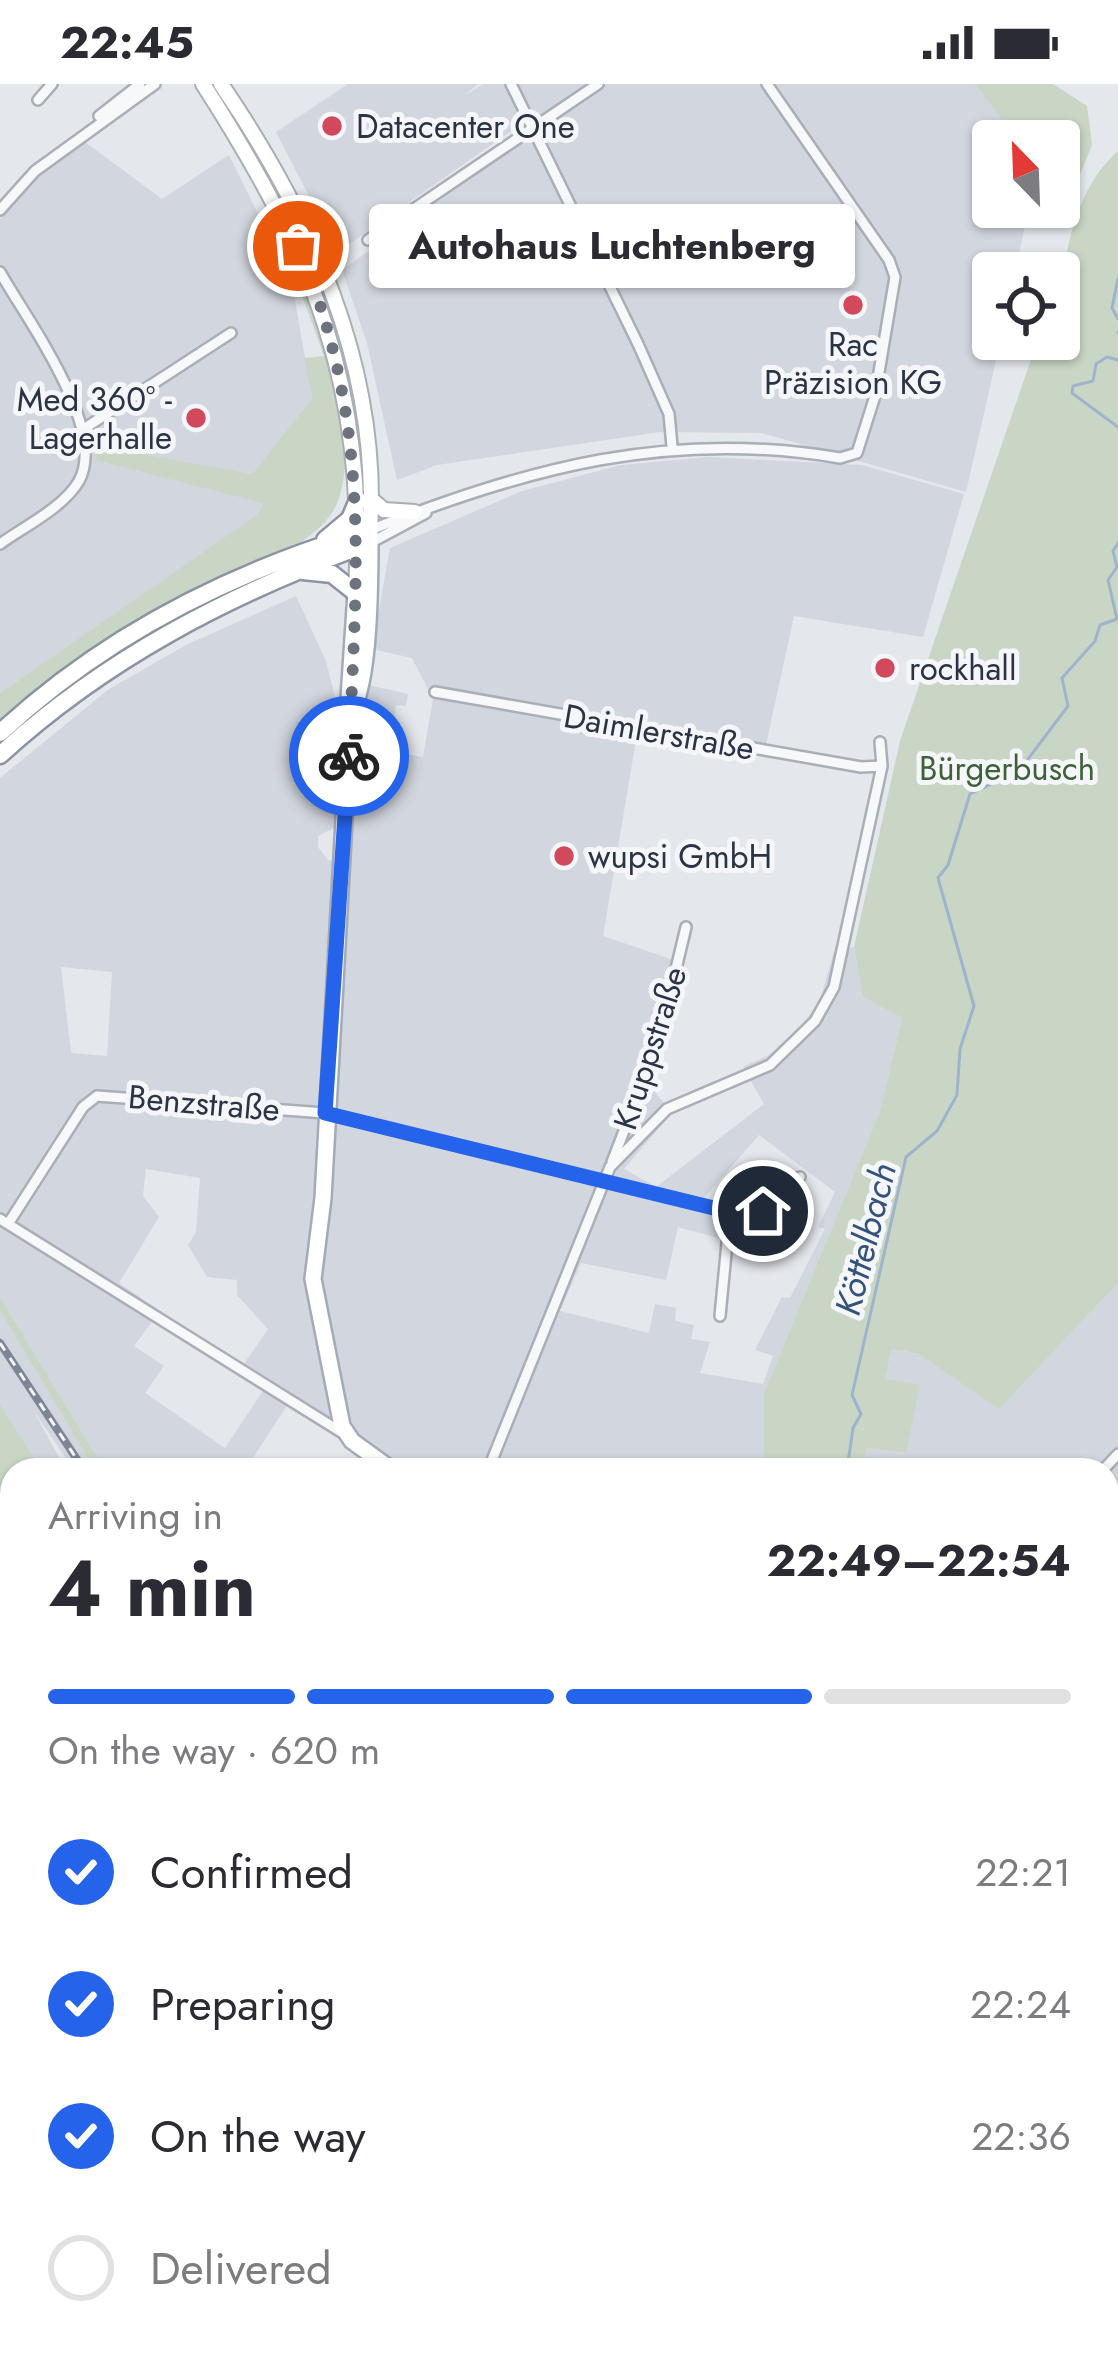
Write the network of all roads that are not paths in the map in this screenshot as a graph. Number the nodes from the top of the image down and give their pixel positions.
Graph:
1 (52, 84) edge
2 (140, 84) edge
3 (155, 84) edge
4 (221, 84) edge
5 (511, 84) edge
6 (598, 84) edge
7 (767, 84) edge
8 (202, 85) edge
9 (38, 100) dead end
10 (93, 126) junction
11 (533, 128) junction
12 (0, 210) edge
13 (368, 240) dead end
14 (0, 272) edge
15 (231, 333) dead end
16 (85, 428) junction
17 (672, 446) junction
18 (365, 500) junction
19 (441, 503) junction
20 (415, 512) junction
21 (363, 543) junction
22 (0, 544) edge
23 (317, 545) junction
24 (296, 570) junction
25 (356, 593) junction
26 (435, 692) dead end
27 (350, 713) junction
28 (0, 733) edge
29 (880, 742) dead end
30 (0, 755) edge
31 (882, 766) junction
32 (686, 927) dead end
33 (325, 1113) junction
34 (610, 1167) junction
35 (800, 1177) dead end
36 (604, 1182) junction
37 (730, 1212) junction
38 (4, 1221) edge
39 (720, 1316) dead end
40 (335, 1403) junction
41 (310, 1410) junction
42 (347, 1435) junction
43 (377, 1458) edge
44 (493, 1458) edge

1 - 9 street
2 - 10 street
3 - 10 street
4 - 18 main road
5 - 11 street
6 - 11 street
7 - 17 street
8 - 18 main road
10 - 12 street
11 - 13 street
11 - 17 street
14 - 16 street
15 - 16 street
16 - 22 street
17 - 19 street
18 - 20 main road
18 - 21 main road
18 - 23 highway
19 - 20 street
19 - 21 street
20 - 21 street
21 - 23 highway
21 - 24 highway
21 - 25 main road
21 - 27 main road
23 - 28 highway
24 - 25 highway
24 - 30 highway
25 - 27 main road
26 - 31 street, Daimlerstraße
27 - 33 main road
29 - 31 street
31 - 34 street
32 - 34 street, Kruppstraße
33 - 36 street, Benzstraße
33 - 38 street, Benzstraße
33 - 40 main road
34 - 36 street, Kruppstraße
35 - 37 street
36 - 37 street, Benzstraße
36 - 44 street, Kruppstraße
37 - 39 street
38 - 41 street
40 - 41 street
40 - 42 main road
41 - 42 street
42 - 43 main road

